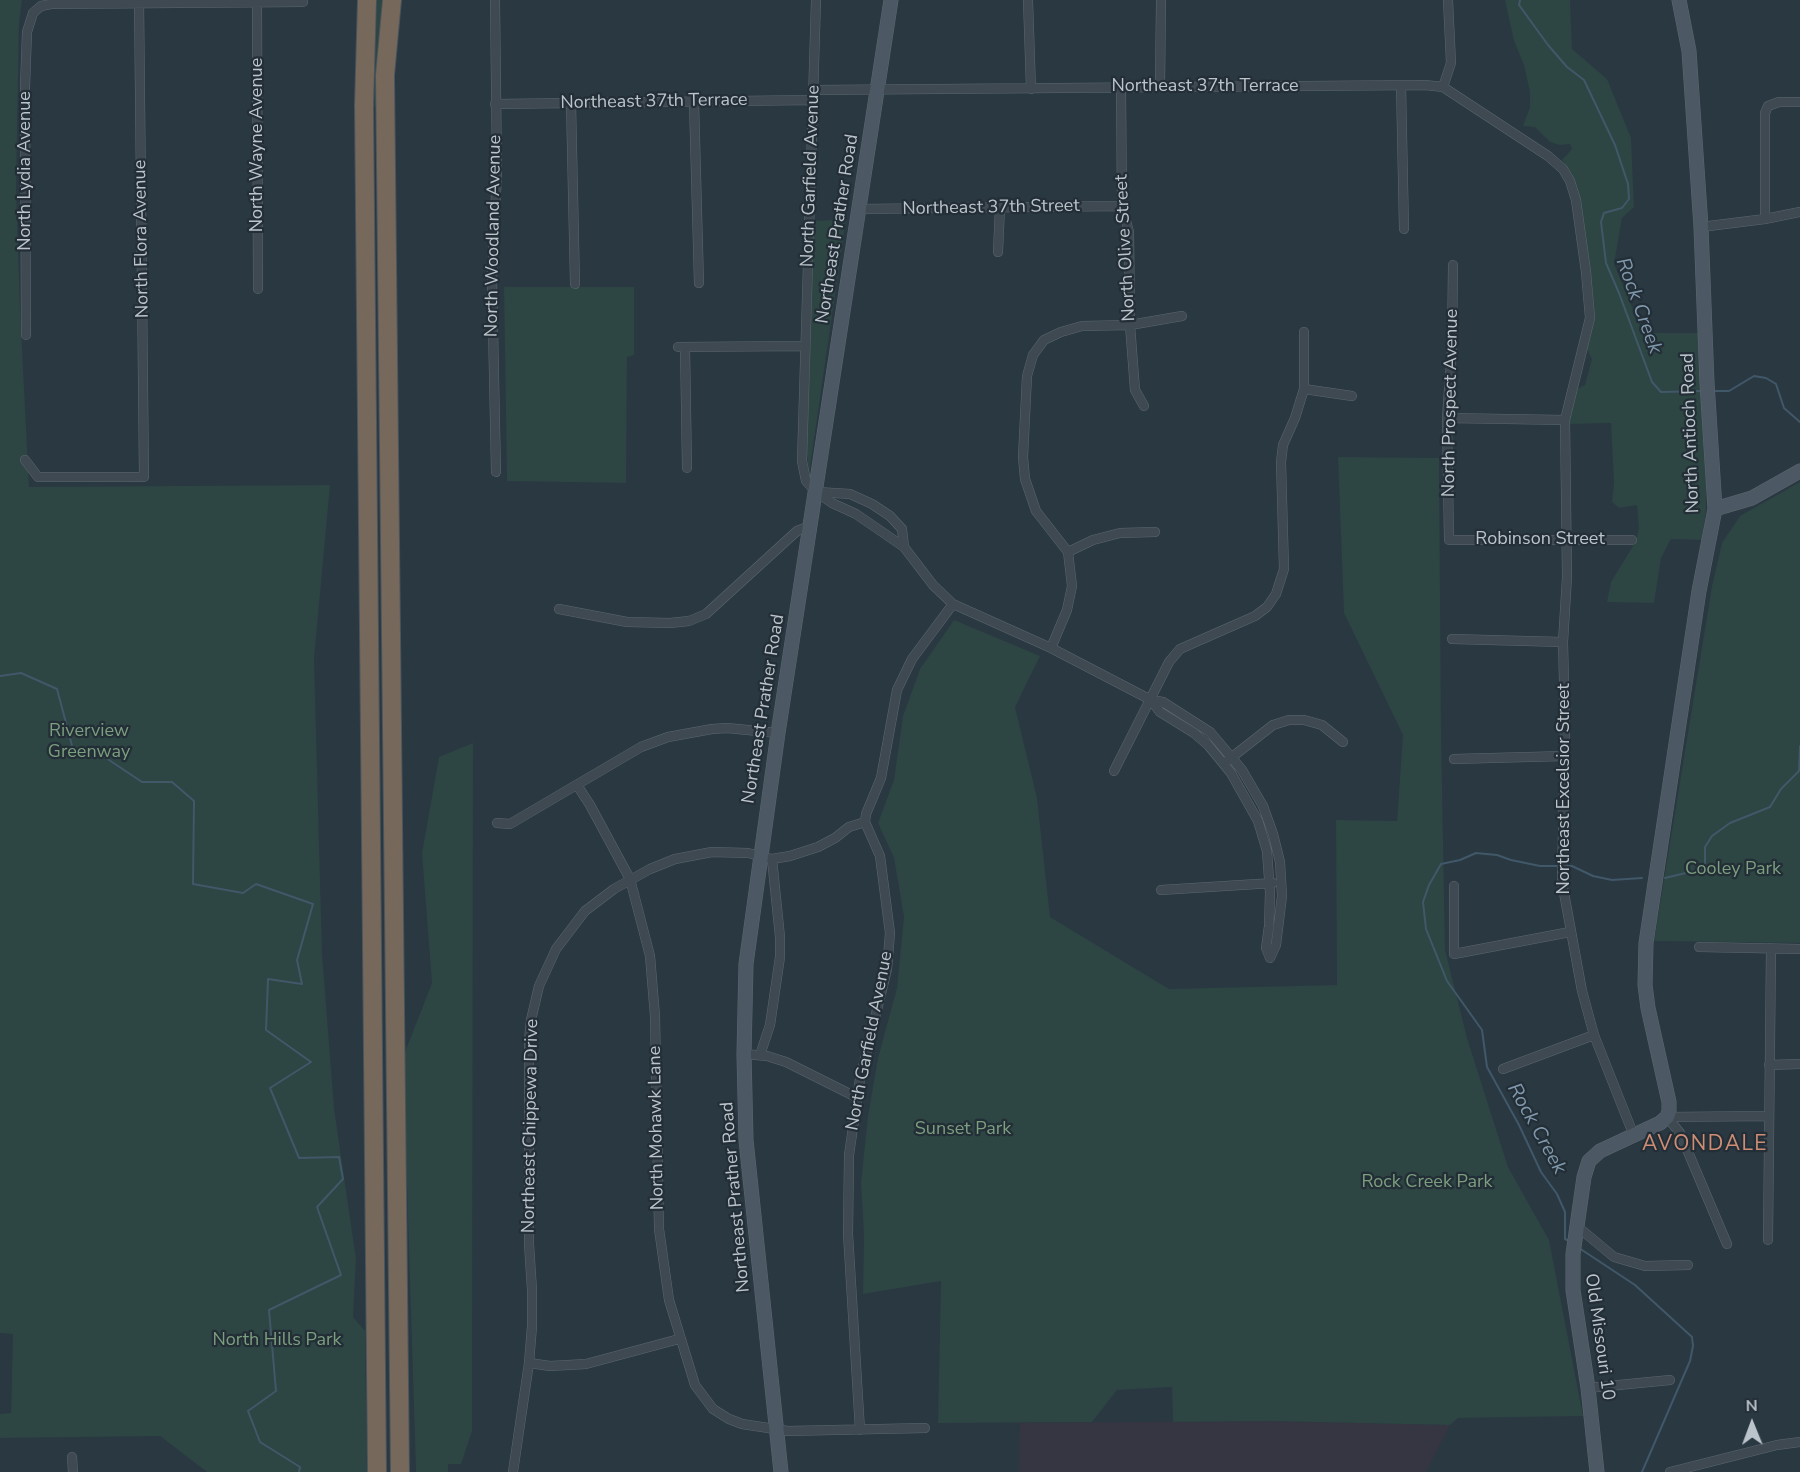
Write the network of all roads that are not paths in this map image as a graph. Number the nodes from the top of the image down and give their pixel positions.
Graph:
1 (392, 0) edge
2 (495, 0) edge
3 (816, 0) edge
4 (891, 0) edge
5 (1028, 0) edge
6 (1161, 0) edge
7 (1448, 0) edge
8 (1679, 0) edge
9 (257, 1) edge
10 (139, 2) edge
11 (303, 2) dead end
12 (366, 4) edge
13 (1401, 86) junction
14 (1160, 87) junction
15 (1443, 87) junction
16 (1121, 88) junction
17 (1030, 89) junction
18 (877, 91) junction
19 (814, 95) junction
20 (694, 102) junction
21 (1800, 102) edge
22 (572, 103) junction
23 (495, 104) junction
24 (1122, 206) junction
25 (1000, 207) junction
26 (859, 209) junction
27 (1800, 212) edge
28 (1765, 219) junction
29 (1701, 227) junction
30 (1404, 230) dead end
31 (998, 252) dead end
32 (1453, 265) dead end
33 (699, 283) dead end
34 (575, 284) dead end
35 (258, 289) dead end
36 (1182, 316) dead end
37 (1130, 325) junction
38 (1304, 332) dead end
39 (26, 335) dead end
40 (804, 346) junction
41 (1304, 389) junction
42 (1352, 396) dead end
43 (1144, 406) dead end
44 (1448, 418) junction
45 (1565, 420) junction
46 (25, 460) dead end
47 (687, 468) dead end
48 (1800, 471) edge
49 (496, 472) dead end
50 (816, 492) junction
51 (1714, 509) junction
52 (810, 526) junction
53 (1155, 532) dead end
54 (1567, 539) junction
55 (1449, 540) joint
56 (1632, 540) dead end
57 (904, 547) junction
58 (1068, 552) junction
59 (953, 604) junction
60 (559, 609) dead end
61 (1452, 639) dead end
62 (1563, 642) junction
63 (1050, 648) junction
64 (1151, 700) junction
65 (778, 733) junction
66 (1343, 742) dead end
67 (1564, 756) junction
68 (1231, 757) junction
69 (1454, 759) dead end
70 (1223, 764) junction
71 (1114, 771) dead end
72 (577, 785) junction
73 (866, 822) junction
74 (497, 823) dead end
75 (766, 857) junction
76 (630, 879) junction
77 (1281, 882) junction
78 (1269, 883) junction
79 (1454, 886) dead end
80 (1161, 890) dead end
81 (1570, 932) junction
82 (1699, 947) dead end
83 (1771, 948) junction
84 (1800, 949) edge
85 (1593, 1035) junction
86 (744, 1054) junction
87 (760, 1055) junction
88 (1800, 1064) edge
89 (1769, 1065) junction
90 (1503, 1069) dead end
91 (856, 1097) junction
92 (1768, 1116) junction
93 (1667, 1117) junction
94 (1634, 1136) junction
95 (1577, 1231) junction
96 (1768, 1240) dead end
97 (1727, 1244) dead end
98 (1688, 1265) dead end
99 (679, 1339) junction
100 (529, 1363) junction
101 (1670, 1380) dead end
102 (1588, 1388) junction
103 (776, 1428) junction
104 (925, 1428) dead end
105 (860, 1430) junction
106 (1800, 1442) edge
107 (72, 1457) dead end
108 (1698, 1468) edge
109 (73, 1472) edge
110 (377, 1472) edge
111 (400, 1472) edge
112 (513, 1472) edge
113 (781, 1472) edge
114 (1597, 1472) edge
115 (1670, 1472) edge

1 - 111 highway
2 - 23 street, North Woodland Avenue
3 - 19 street, North Garfield Avenue
4 - 18 street, Northeast Prather Road
5 - 17 street
6 - 14 street
7 - 15 street
8 - 29 street, North Antioch Road
9 - 10 street
9 - 11 street
9 - 35 street, North Wayne Avenue
10 - 39 street, North Lydia Avenue
10 - 46 street, North Flora Avenue
12 - 110 highway
13 - 14 street, Northeast 37th Terrace
13 - 15 street, Northeast 37th Terrace
13 - 30 street
14 - 16 street, Northeast 37th Terrace
15 - 45 street, Northeast Excelsior Street
16 - 17 street, Northeast 37th Terrace
16 - 24 street, North Olive Street
17 - 18 street, Northeast 37th Terrace
18 - 19 street, Northeast 37th Terrace
18 - 26 street, Northeast Prather Road
19 - 20 street, Northeast 37th Terrace
19 - 40 street, North Garfield Avenue
20 - 22 street, Northeast 37th Terrace
20 - 33 street
21 - 28 street
22 - 23 street, Northeast 37th Terrace
22 - 34 street
23 - 49 street, North Woodland Avenue
24 - 25 street, Northeast 37th Street
24 - 37 street, North Olive Street
25 - 26 street, Northeast 37th Street
25 - 31 street
26 - 50 street, Northeast Prather Road
27 - 28 street
28 - 29 street
29 - 51 street, North Antioch Road
32 - 44 street, North Prospect Avenue
36 - 37 street
37 - 43 street, North Olive Street
37 - 58 street
38 - 41 street
40 - 47 street
40 - 50 street, North Garfield Avenue
41 - 42 street
41 - 64 street
44 - 45 street
44 - 55 street, North Prospect Avenue
45 - 54 street, Northeast Excelsior Street
48 - 51 street
50 - 52 street, Northeast Prather Road
50 - 57 street
50 - 57 street
51 - 93 street, North Antioch Road
52 - 60 street
52 - 65 street, Northeast Prather Road
53 - 58 street
54 - 55 street, Robinson Street
54 - 56 street, Robinson Street
54 - 62 street, Northeast Excelsior Street
57 - 59 street
58 - 63 street
59 - 63 street
59 - 73 street
61 - 62 street
62 - 67 street, Northeast Excelsior Street
63 - 64 street
64 - 68 street
64 - 70 street
64 - 71 street
65 - 72 street
65 - 75 street, Northeast Prather Road
66 - 68 street
67 - 69 street
67 - 81 street, Northeast Excelsior Street
68 - 70 street
68 - 77 street
70 - 78 street
72 - 74 street
72 - 76 street, North Mohawk Lane
73 - 75 street
73 - 91 street, North Garfield Avenue
75 - 76 street, Northeast Chippewa Drive
75 - 86 street, Northeast Prather Road
75 - 87 street
76 - 99 street, North Mohawk Lane
76 - 100 street, Northeast Chippewa Drive
77 - 78 street
77 - 78 street
78 - 80 street
79 - 81 street
81 - 85 street, Northeast Excelsior Street
82 - 83 street
83 - 84 street
83 - 89 street
85 - 90 street
85 - 94 street, Northeast Excelsior Street
86 - 87 street
86 - 103 street, Northeast Prather Road
87 - 91 street
88 - 89 street
89 - 92 street
91 - 105 street, North Garfield Avenue
92 - 93 street
92 - 96 street
93 - 94 street, Old Missouri 10
93 - 97 street
94 - 95 street, Old Missouri 10
95 - 98 street
95 - 102 street, Old Missouri 10
99 - 100 street
99 - 103 street, North Mohawk Lane
100 - 112 street, Northeast Chippewa Drive
101 - 102 street
102 - 114 street, Old Missouri 10
103 - 105 street, North Mohawk Lane
103 - 113 street, Northeast Prather Road
104 - 105 street, North Mohawk Lane
106 - 108 street
107 - 109 street
108 - 115 street

